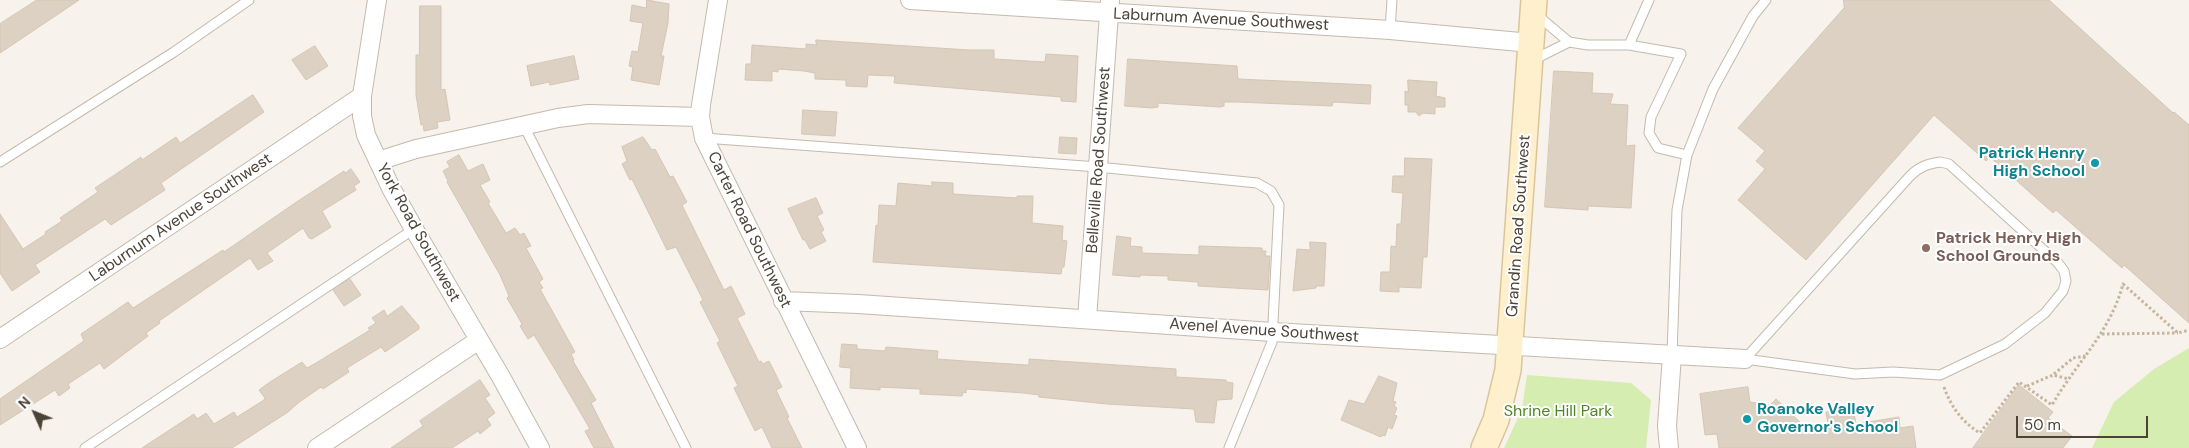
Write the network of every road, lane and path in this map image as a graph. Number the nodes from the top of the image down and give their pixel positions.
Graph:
1 (248, 0) edge
2 (377, 0) edge
3 (718, 0) edge
4 (910, 0) edge
5 (1392, 0) edge
6 (1637, 0) edge
7 (1766, 0) edge
8 (1648, 3) edge
9 (1534, 6) edge
10 (1109, 7) edge
11 (1390, 30) junction
12 (1569, 42) junction
13 (1629, 45) junction
14 (1530, 52) junction
15 (362, 96) junction
16 (700, 117) junction
17 (524, 126) junction
18 (704, 138) junction
19 (1687, 155) junction
20 (378, 161) junction
21 (0, 162) edge
22 (1098, 167) junction
23 (414, 229) junction
24 (783, 301) junction
25 (1087, 320) junction
26 (2189, 330) edge
27 (1273, 332) junction
28 (2178, 333) junction
29 (2102, 334) junction
30 (0, 339) edge
31 (479, 340) junction
32 (1511, 346) junction
33 (1672, 355) junction
34 (2086, 356) junction
35 (1745, 359) junction
36 (2053, 374) junction
37 (1940, 375) junction
38 (2069, 379) junction
39 (2026, 386) junction
40 (85, 448) edge
41 (316, 448) edge
42 (540, 448) edge
43 (686, 448) edge
44 (857, 448) edge
45 (1229, 448) edge
46 (1484, 448) edge
47 (1669, 448) edge

1 - 21 lane
2 - 15 street, York Road Southwest
3 - 16 street, Carter Road Southwest
4 - 10 street, Laburnum Avenue Southwest
5 - 11 lane
6 - 8 lane
7 - 19 lane
8 - 13 lane
9 - 12 lane
9 - 14 street, Grandin Road Southwest
10 - 11 street, Laburnum Avenue Southwest
10 - 22 street, Belleville Road Southwest
11 - 14 street, Laburnum Avenue Southwest
12 - 13 lane
12 - 14 lane
13 - 19 lane
14 - 32 street, Grandin Road Southwest
15 - 20 street, York Road Southwest
15 - 30 street, Laburnum Avenue Southwest
16 - 17 street
16 - 18 street, Carter Road Southwest
17 - 20 street
17 - 43 lane
18 - 22 lane
18 - 24 street, Carter Road Southwest
19 - 33 lane
20 - 23 street, York Road Southwest
22 - 25 street, Belleville Road Southwest
22 - 27 lane
23 - 31 street, York Road Southwest
23 - 40 lane
24 - 25 street, Avenel Avenue Southwest
24 - 44 street, Carter Road Southwest
25 - 27 street, Avenel Avenue Southwest
26 - 28 path
27 - 32 street, Avenel Avenue Southwest
27 - 45 lane
28 - 29 path
28 - 29 path
29 - 34 path
31 - 41 street
31 - 42 street, York Road Southwest
32 - 33 street, Avenel Avenue Southwest
32 - 46 street, Grandin Road Southwest
33 - 35 street, Avenel Avenue Southwest
33 - 47 street
34 - 36 path
34 - 38 path
35 - 37 lane
35 - 37 lane
36 - 38 path
36 - 39 path
37 - 39 path
38 - 39 path

